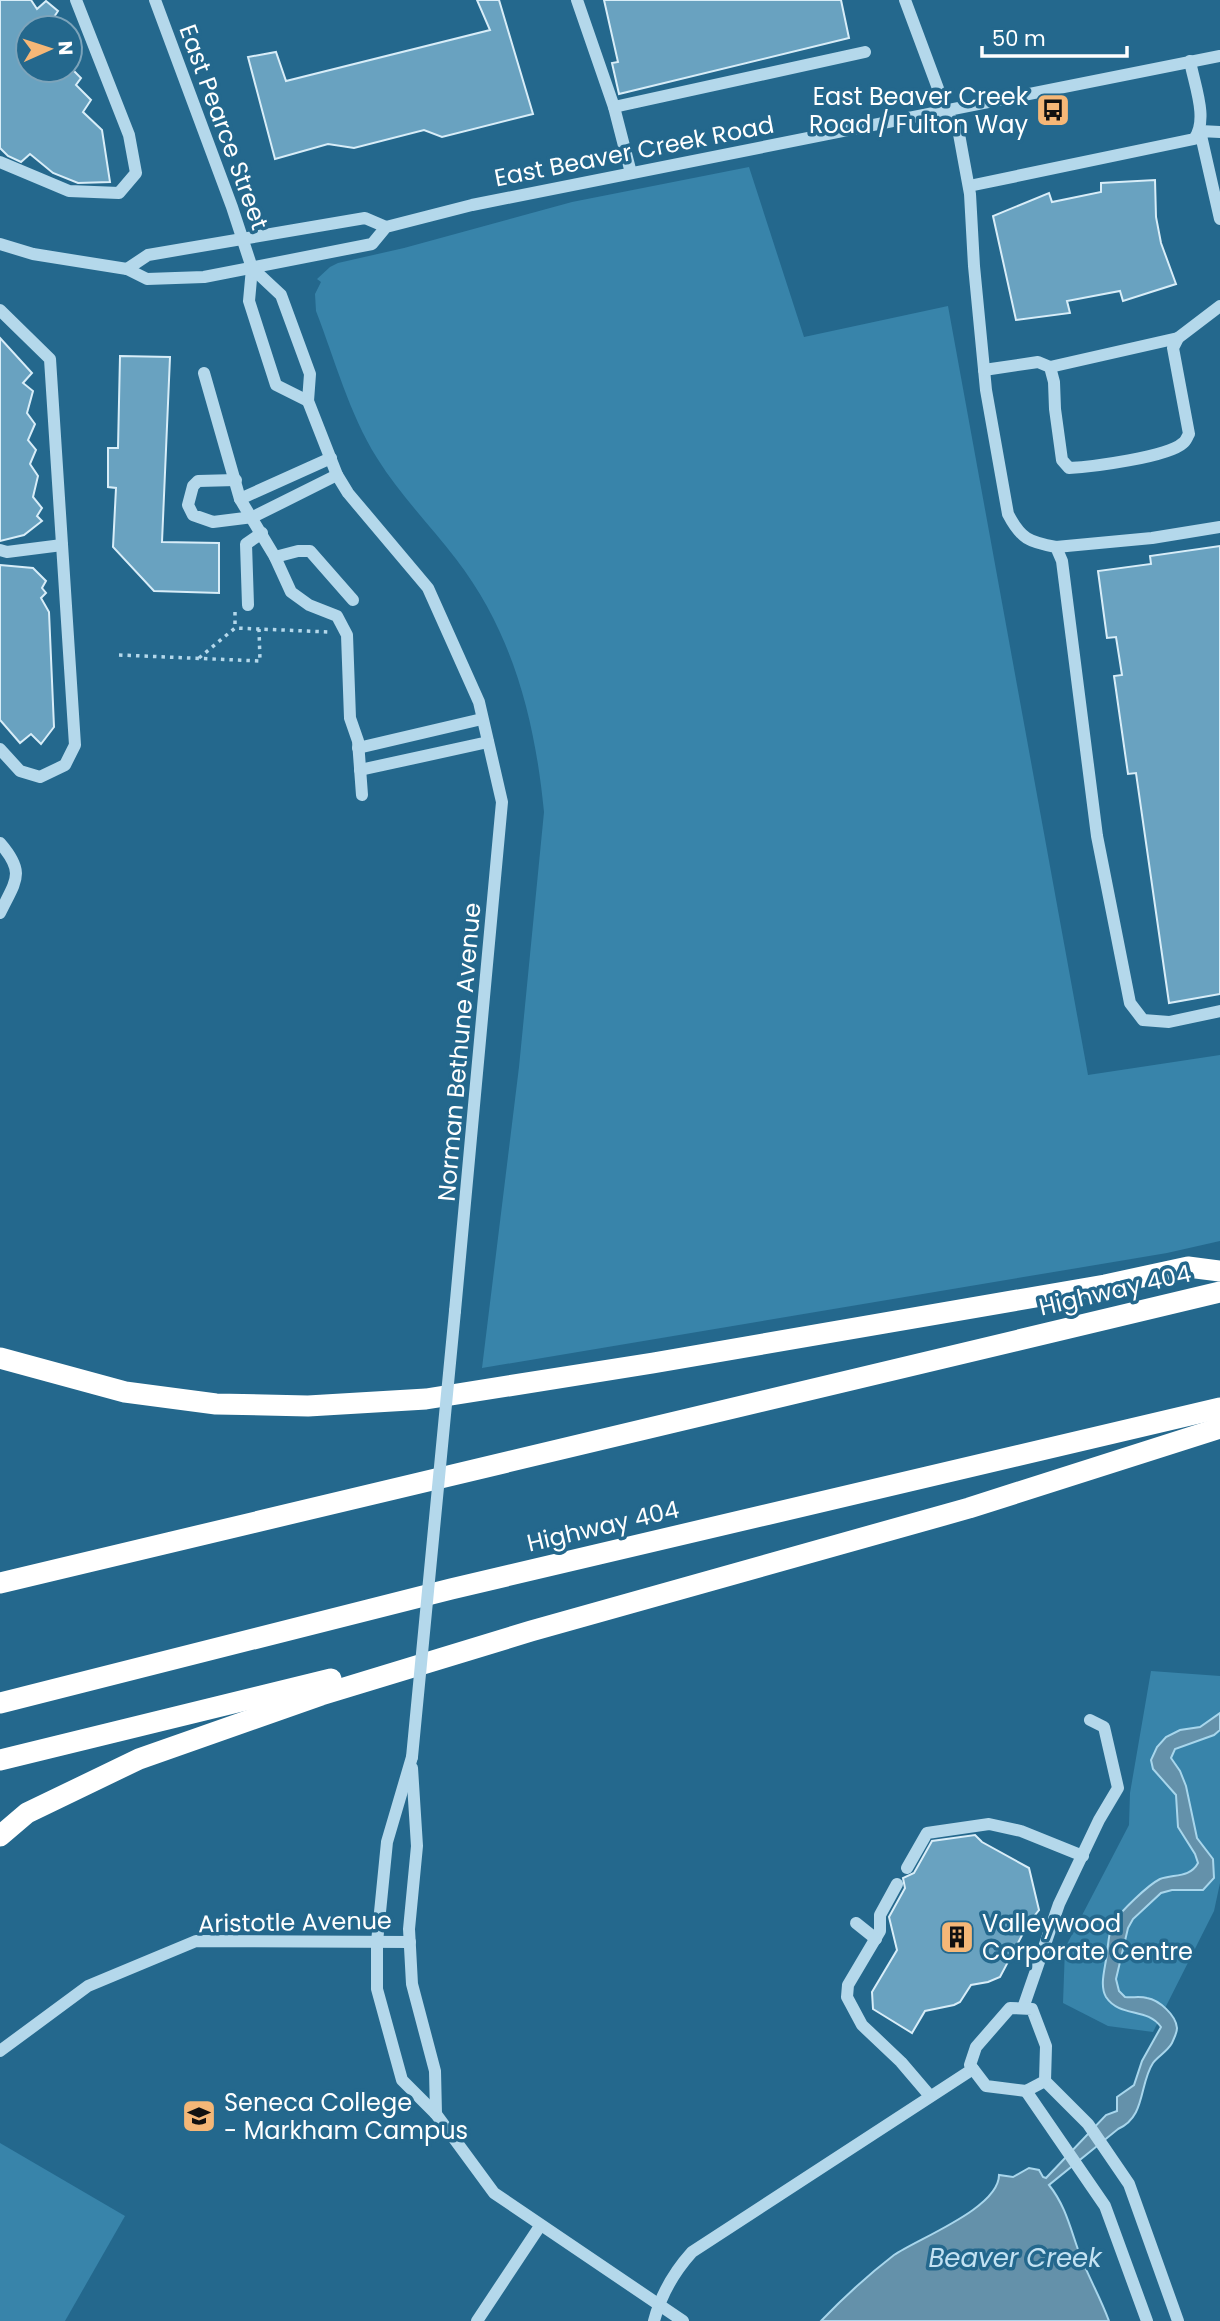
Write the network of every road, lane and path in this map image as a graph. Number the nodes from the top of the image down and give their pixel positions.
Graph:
1 (76, 0) edge
2 (155, 0) edge
3 (577, 0) edge
4 (905, 0) edge
5 (865, 52) dead end
6 (1220, 55) edge
7 (1190, 61) junction
8 (614, 107) junction
9 (946, 110) junction
10 (1200, 131) junction
11 (1220, 132) edge
12 (0, 162) edge
13 (631, 173) junction
14 (968, 186) junction
15 (1220, 219) edge
16 (386, 227) junction
17 (242, 240) junction
18 (0, 244) edge
19 (252, 268) junction
20 (127, 269) junction
21 (1220, 306) edge
22 (0, 310) edge
23 (1178, 338) junction
24 (1050, 367) junction
25 (984, 370) junction
26 (204, 373) dead end
27 (308, 401) junction
28 (331, 458) junction
29 (337, 475) junction
30 (236, 480) junction
31 (240, 499) junction
32 (253, 517) junction
33 (1220, 527) edge
34 (262, 533) junction
35 (62, 545) junction
36 (1056, 547) junction
37 (0, 550) edge
38 (275, 557) junction
39 (354, 600) dead end
40 (248, 605) dead end
41 (342, 626) junction
42 (259, 629) junction
43 (119, 655) dead end
44 (199, 658) junction
45 (482, 719) junction
46 (488, 742) junction
47 (358, 748) junction
48 (0, 749) edge
49 (360, 770) junction
50 (362, 795) dead end
51 (0, 843) edge
52 (0, 913) edge
53 (1220, 1011) edge
54 (1220, 1271) edge
55 (1220, 1292) edge
56 (0, 1358) edge
57 (1220, 1408) edge
58 (1220, 1428) edge
59 (0, 1583) edge
60 (531, 1631) junction
61 (0, 1703) edge
62 (1090, 1720) dead end
63 (411, 1757) junction
64 (0, 1760) edge
65 (0, 1836) edge
66 (1083, 1856) junction
67 (907, 1868) dead end
68 (897, 1884) dead end
69 (856, 1923) dead end
70 (876, 1939) junction
71 (410, 1941) junction
72 (377, 1942) junction
73 (1023, 2008) junction
74 (0, 2051) edge
75 (974, 2069) junction
76 (1045, 2081) junction
77 (1026, 2091) junction
78 (930, 2096) junction
79 (436, 2114) junction
80 (540, 2226) junction
81 (658, 2304) junction
82 (477, 2321) edge
83 (654, 2321) edge
84 (683, 2321) edge
85 (1147, 2321) edge
86 (1178, 2321) edge

1 - 12 street
2 - 17 street, East Pearce Street
3 - 8 street
4 - 9 street
5 - 8 street
6 - 7 street, East Beaver Creek Road
7 - 9 street, East Beaver Creek Road
7 - 10 street
8 - 13 street
9 - 13 street, East Beaver Creek Road
9 - 14 street
10 - 11 street
10 - 14 street
10 - 15 street
13 - 16 street, East Beaver Creek Road
14 - 25 street
16 - 17 street, East Beaver Creek Road
16 - 19 street, East Beaver Creek Road
17 - 19 street, East Pearce Street
17 - 20 street, East Beaver Creek Road
18 - 20 street, East Beaver Creek Road
19 - 20 street, East Beaver Creek Road
19 - 27 street, Norman Bethune Avenue
19 - 27 street
21 - 23 street
22 - 35 street
23 - 24 street
23 - 24 street
24 - 25 street
25 - 36 street
26 - 30 street
27 - 28 street, Norman Bethune Avenue
28 - 29 street, Norman Bethune Avenue
28 - 31 street
29 - 32 street
29 - 45 street, Norman Bethune Avenue
30 - 31 street
30 - 32 street
31 - 32 street
32 - 34 street
33 - 36 street
34 - 38 street
34 - 40 street
35 - 37 street
35 - 48 street
36 - 53 street
38 - 39 street
38 - 41 street
41 - 42 path
41 - 47 street
42 - 44 path
42 - 44 path
43 - 44 path
45 - 46 street, Norman Bethune Avenue
45 - 47 street
46 - 49 street
46 - 63 street, Norman Bethune Avenue, bridge
47 - 49 street
49 - 50 street
51 - 52 street
54 - 56 highway
55 - 59 highway, Highway 404
57 - 61 highway, Highway 404
58 - 60 highway
60 - 64 highway
60 - 65 highway
62 - 66 street
63 - 71 street, Norman Bethune Avenue
63 - 72 street, Norman Bethune Avenue
66 - 67 street
66 - 73 street
68 - 70 street
69 - 70 street
70 - 78 street
71 - 72 street, Aristotle Avenue
71 - 79 street, Norman Bethune Avenue
72 - 74 street, Aristotle Avenue
72 - 79 street, Norman Bethune Avenue
73 - 75 street
73 - 76 street
75 - 77 street
75 - 78 street
76 - 77 street
76 - 86 street
77 - 85 street
78 - 81 street
79 - 80 street, Norman Bethune Avenue
80 - 81 street, Norman Bethune Avenue
80 - 82 street
81 - 83 street
81 - 84 street, Norman Bethune Avenue

